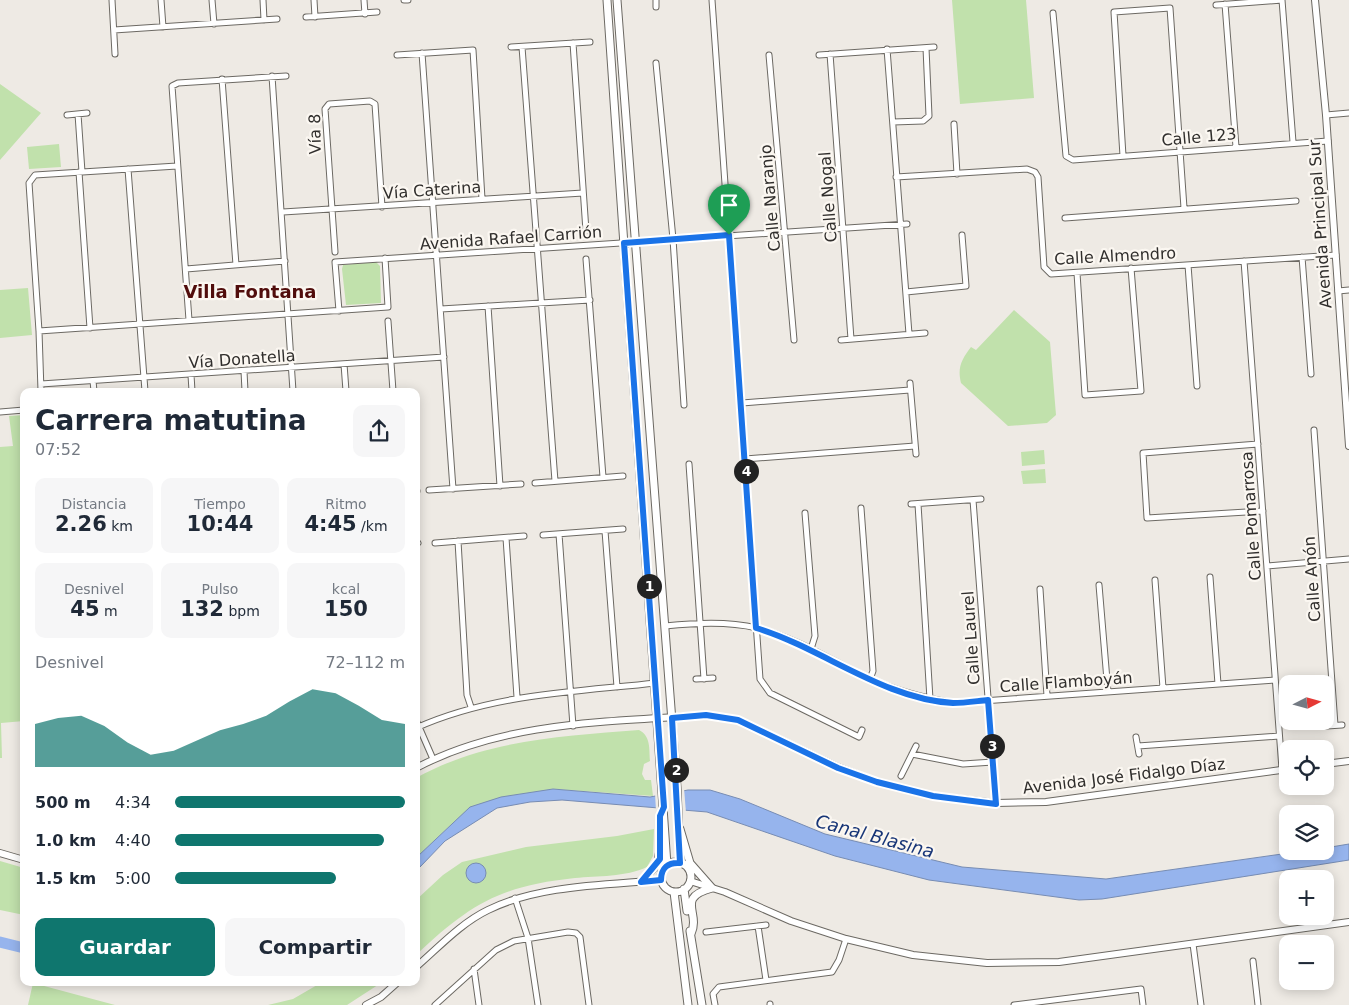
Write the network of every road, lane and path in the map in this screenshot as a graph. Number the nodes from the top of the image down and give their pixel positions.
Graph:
1 (112, 0) edge
2 (161, 0) edge
3 (212, 0) edge
4 (263, 0) edge
5 (314, 0) edge
6 (364, 0) edge
7 (404, 0) edge
8 (408, 0) edge
9 (607, 0) edge
10 (617, 0) edge
11 (656, 0) edge
12 (712, 0) edge
13 (1282, 0) edge
14 (1315, 0) edge
15 (1225, 4) junction
16 (1216, 5) dead end
17 (656, 7) dead end
18 (376, 12) dead end
19 (1053, 13) dead end
20 (365, 14) junction
21 (306, 17) dead end
22 (315, 17) junction
23 (277, 18) dead end
24 (264, 20) junction
25 (214, 24) junction
26 (163, 27) junction
27 (114, 30) junction
28 (590, 42) dead end
29 (573, 43) junction
30 (522, 46) junction
31 (511, 47) dead end
32 (934, 47) dead end
33 (926, 48) junction
34 (888, 49) junction
35 (422, 53) junction
36 (115, 54) dead end
37 (819, 54) dead end
38 (830, 54) junction
39 (397, 55) dead end
40 (770, 55) dead end
41 (656, 63) dead end
42 (272, 76) junction
43 (286, 76) dead end
44 (222, 79) junction
45 (87, 113) dead end
46 (1349, 113) edge
47 (78, 114) junction
48 (67, 115) dead end
49 (1326, 115) junction
50 (893, 122) junction
51 (954, 124) dead end
52 (1328, 141) junction
53 (1293, 142) junction
54 (1236, 147) junction
55 (1180, 151) junction
56 (1123, 156) junction
57 (177, 166) junction
58 (128, 170) junction
59 (81, 172) junction
60 (957, 174) junction
61 (896, 177) junction
62 (583, 193) junction
63 (532, 196) junction
64 (482, 199) junction
65 (1296, 201) dead end
66 (432, 203) junction
67 (382, 207) junction
68 (1184, 208) junction
69 (332, 210) junction
70 (283, 212) junction
71 (1064, 218) dead end
72 (900, 224) junction
73 (907, 224) dead end
74 (842, 228) junction
75 (586, 231) dead end
76 (786, 231) junction
77 (729, 235) junction
78 (962, 235) dead end
79 (673, 240) junction
80 (634, 242) junction
81 (624, 243) junction
82 (536, 247) junction
83 (335, 252) dead end
84 (437, 255) junction
85 (1336, 255) junction
86 (385, 258) junction
87 (1302, 258) junction
88 (586, 259) dead end
89 (286, 261) junction
90 (1244, 261) junction
91 (236, 264) junction
92 (1188, 265) junction
93 (1131, 268) junction
94 (186, 269) junction
95 (1076, 273) junction
96 (1349, 290) edge
97 (1338, 291) junction
98 (906, 292) junction
99 (590, 300) junction
100 (540, 302) junction
101 (488, 306) junction
102 (441, 309) junction
103 (339, 311) junction
104 (289, 314) junction
105 (189, 320) junction
106 (388, 321) dead end
107 (141, 324) junction
108 (90, 328) junction
109 (39, 331) junction
110 (925, 333) dead end
111 (909, 334) junction
112 (850, 339) junction
113 (794, 340) dead end
114 (840, 340) dead end
115 (444, 357) junction
116 (391, 361) junction
117 (344, 364) junction
118 (292, 368) junction
119 (244, 371) junction
120 (1311, 374) dead end
121 (191, 375) junction
122 (145, 378) junction
123 (93, 381) junction
124 (910, 383) dead end
125 (41, 384) junction
126 (1197, 386) dead end
127 (41, 388) edge
128 (94, 388) edge
129 (146, 388) edge
130 (192, 388) edge
131 (245, 388) edge
132 (293, 388) edge
133 (346, 388) edge
134 (393, 388) edge
135 (910, 390) junction
136 (742, 403) junction
137 (684, 405) dead end
138 (20, 410) edge
139 (0, 412) edge
140 (1314, 430) dead end
141 (1258, 444) junction
142 (915, 446) junction
143 (1349, 446) edge
144 (916, 454) dead end
145 (745, 459) junction
146 (688, 464) dead end
147 (623, 476) dead end
148 (603, 477) junction
149 (555, 482) junction
150 (535, 483) dead end
151 (521, 484) dead end
152 (500, 486) junction
153 (453, 489) junction
154 (430, 490) dead end
155 (973, 500) junction
156 (981, 500) dead end
157 (911, 504) dead end
158 (918, 504) junction
159 (861, 508) dead end
160 (1263, 511) junction
161 (805, 513) dead end
162 (623, 529) dead end
163 (605, 531) junction
164 (559, 534) junction
165 (543, 535) dead end
166 (524, 536) dead end
167 (506, 538) junction
168 (458, 541) junction
169 (435, 543) dead end
170 (1349, 559) edge
171 (1323, 561) junction
172 (1267, 566) junction
173 (1210, 577) dead end
174 (1155, 580) dead end
175 (1099, 585) dead end
176 (1040, 589) dead end
177 (700, 623) junction
178 (665, 626) junction
179 (756, 628) junction
180 (811, 649) junction
181 (713, 678) dead end
182 (696, 679) dead end
183 (704, 679) junction
184 (870, 679) junction
185 (1274, 680) junction
186 (656, 683) junction
187 (1218, 684) junction
188 (618, 688) junction
189 (1163, 688) junction
190 (570, 692) junction
191 (1108, 692) junction
192 (1047, 696) junction
193 (517, 697) junction
194 (930, 699) junction
195 (988, 700) junction
196 (472, 707) junction
197 (672, 718) junction
198 (657, 719) junction
199 (1342, 725) dead end
200 (573, 726) junction
201 (1335, 726) joint
202 (420, 727) edge
203 (862, 730) dead end
204 (420, 734) edge
205 (1278, 736) junction
206 (1136, 737) dead end
207 (1279, 741) edge
208 (916, 746) dead end
209 (1138, 746) junction
210 (912, 754) junction
211 (1139, 754) dead end
212 (432, 760) junction
213 (1349, 761) edge
214 (993, 762) junction
215 (1334, 763) edge
216 (420, 766) edge
217 (1279, 770) edge
218 (901, 776) dead end
219 (996, 804) junction
220 (663, 823) junction
221 (679, 826) junction
222 (0, 854) edge
223 (20, 859) edge
224 (680, 863) junction
225 (667, 865) junction
226 (661, 880) junction
227 (690, 881) junction
228 (641, 882) junction
229 (712, 888) junction
230 (684, 890) junction
231 (674, 892) junction
232 (515, 898) junction
233 (1349, 922) edge
234 (766, 925) dead end
235 (758, 926) junction
236 (706, 932) dead end
237 (691, 934) junction
238 (528, 938) junction
239 (846, 939) junction
240 (1193, 944) junction
241 (1253, 962) dead end
242 (420, 964) edge
243 (474, 969) junction
244 (766, 980) junction
245 (393, 986) edge
246 (366, 1005) edge
247 (435, 1005) edge
248 (479, 1005) edge
249 (538, 1005) edge
250 (589, 1005) edge
251 (688, 1005) edge
252 (702, 1005) edge
253 (714, 1005) edge
254 (1014, 1005) edge
255 (1144, 1005) edge
256 (1201, 1005) edge
257 (1258, 1005) edge

1 - 27 street
2 - 26 street
3 - 25 street
4 - 24 street
5 - 22 street
6 - 20 street
7 - 8 street
9 - 81 main road
10 - 80 main road
11 - 17 street
12 - 77 street
13 - 15 street
13 - 53 street
14 - 49 street, Avenida Principal Sur
15 - 16 street
15 - 54 street
18 - 20 street
19 - 56 street, Calle 123
20 - 22 street
21 - 22 street
23 - 24 street
24 - 25 street
25 - 26 street
26 - 27 street
27 - 36 street
28 - 29 street
29 - 30 street
29 - 62 street
30 - 31 street
30 - 63 street
32 - 33 street
33 - 34 street
33 - 50 street
34 - 38 street
34 - 50 street
35 - 39 street
35 - 64 street
35 - 66 street
37 - 38 street
38 - 74 street, Calle Nogal
40 - 76 street, Calle Naranjo
41 - 79 street
42 - 43 street
42 - 44 street
42 - 70 street
44 - 57 street
44 - 91 street
45 - 47 street
46 - 49 street
47 - 48 street
47 - 59 street
49 - 52 street, Avenida Principal Sur
50 - 61 street
51 - 60 street
52 - 53 street, Calle 123
52 - 85 street, Avenida Principal Sur
53 - 54 street, Calle 123
54 - 55 street, Calle 123
55 - 56 street, Calle 123
55 - 56 street
55 - 68 street
57 - 58 street
57 - 94 street
58 - 59 street
58 - 107 street
59 - 108 street
59 - 109 street
60 - 61 street, Calle Almendro
60 - 95 street, Calle Almendro
61 - 72 street
62 - 63 street, Vía Caterina
62 - 75 street
63 - 64 street, Vía Caterina
63 - 82 street
64 - 66 street, Vía Caterina
65 - 68 street
66 - 67 street, Vía Caterina
66 - 84 street
67 - 69 street, Vía Caterina
67 - 69 street, Vía 8
68 - 71 street
69 - 70 street, Vía Caterina
69 - 83 street, Vía 8
70 - 89 street
72 - 73 street, Avenida Rafael Carrión
72 - 74 street, Avenida Rafael Carrión
72 - 98 street
74 - 76 street, Avenida Rafael Carrión
74 - 112 street, Calle Nogal
76 - 77 street, Avenida Rafael Carrión
76 - 113 street, Calle Naranjo
77 - 79 street, Avenida Rafael Carrión
77 - 136 street
78 - 98 street
79 - 80 street, Avenida Rafael Carrión
79 - 137 street
80 - 81 street, Avenida Rafael Carrión
80 - 178 main road
81 - 82 street, Avenida Rafael Carrión
81 - 186 main road
82 - 84 street, Avenida Rafael Carrión
82 - 100 street
84 - 86 street, Avenida Rafael Carrión
84 - 102 street
85 - 87 street, Calle Almendro
85 - 97 street, Avenida Principal Sur
86 - 103 street
86 - 103 street, Avenida Rafael Carrión
87 - 90 street, Calle Almendro
87 - 120 street
88 - 99 street
89 - 91 street
89 - 104 street
90 - 92 street, Calle Almendro
90 - 141 street, Calle Pomarrosa
91 - 94 street
92 - 93 street, Calle Almendro
92 - 126 street
93 - 95 street, Calle Almendro
93 - 95 street
94 - 105 street
96 - 97 street
97 - 143 street, Avenida Principal Sur
98 - 111 street
99 - 100 street
99 - 148 street
100 - 101 street
100 - 149 street
101 - 102 street
101 - 152 street
102 - 115 street
103 - 104 street
104 - 105 street
104 - 118 street
105 - 107 street
106 - 116 street
107 - 108 street
107 - 122 street
108 - 109 street
109 - 125 street
110 - 111 street
111 - 112 street
112 - 114 street
115 - 116 street, Vía Donatella
115 - 153 street
116 - 117 street, Vía Donatella
116 - 134 street
117 - 118 street, Vía Donatella
117 - 133 street
118 - 119 street, Vía Donatella
118 - 132 street
119 - 121 street, Vía Donatella
119 - 131 street
121 - 122 street, Vía Donatella
121 - 130 street
122 - 123 street, Vía Donatella
122 - 129 street
123 - 125 street, Vía Donatella
123 - 128 street
124 - 135 street
125 - 127 street
135 - 136 street
135 - 142 street
136 - 145 street
138 - 139 street
140 - 171 street, Calle Anón
141 - 160 street, Calle Pomarrosa
141 - 160 street
142 - 144 street
142 - 145 street
145 - 179 street
146 - 177 street
147 - 148 street
148 - 149 street
149 - 150 street
151 - 152 street
152 - 153 street
153 - 154 street
155 - 156 street
155 - 158 street
155 - 195 street, Calle Laurel
157 - 158 street
158 - 194 street
159 - 184 street
160 - 172 street, Calle Pomarrosa
161 - 180 street
162 - 163 street
163 - 164 street
163 - 188 street
164 - 165 street
164 - 190 street
166 - 167 street
167 - 168 street
167 - 193 street
168 - 169 street
168 - 196 street
170 - 171 street
171 - 172 street
171 - 201 street, Calle Anón
172 - 185 street, Calle Pomarrosa
173 - 187 street
174 - 189 street
175 - 191 street
176 - 192 street
177 - 178 street, Calle Flamboyán
177 - 179 street, Calle Flamboyán
177 - 183 street
178 - 197 main road
179 - 180 street, Calle Flamboyán
179 - 203 street
180 - 184 street, Calle Flamboyán
181 - 183 street
182 - 183 street
184 - 194 street, Calle Flamboyán
185 - 187 street, Calle Flamboyán
185 - 205 street, Calle Pomarrosa
186 - 188 street
186 - 198 main road
187 - 189 street, Calle Flamboyán
188 - 190 street
189 - 191 street, Calle Flamboyán
190 - 193 street
190 - 200 street
191 - 192 street, Calle Flamboyán
192 - 195 street, Calle Flamboyán
193 - 196 street
194 - 195 street, Calle Flamboyán
195 - 214 street, Calle Laurel
196 - 202 street
197 - 198 street, Avenida José Fidalgo Díaz
197 - 219 street, Avenida José Fidalgo Díaz
197 - 221 main road
198 - 200 street, Avenida José Fidalgo Díaz
198 - 220 main road
199 - 201 street
200 - 212 street, Avenida José Fidalgo Díaz
204 - 212 street
205 - 207 street, Calle Pomarrosa
205 - 209 street
206 - 209 street
208 - 210 street
209 - 211 street
210 - 214 street
210 - 218 street
212 - 216 street, Avenida José Fidalgo Díaz
213 - 215 street
214 - 219 street, Calle Laurel
217 - 219 street, Avenida José Fidalgo Díaz
220 - 225 main road
220 - 228 main road
221 - 224 main road
221 - 229 main road
222 - 223 street
224 - 225 main road
224 - 227 main road
225 - 226 main road
226 - 228 street
226 - 231 main road
227 - 229 street
227 - 230 main road
228 - 232 street
229 - 237 main road
229 - 239 street
230 - 231 main road
230 - 237 main road
231 - 251 main road
232 - 238 street
232 - 242 street
233 - 240 street
234 - 235 street
235 - 236 street
235 - 244 street
237 - 252 main road
238 - 243 street
238 - 249 street
238 - 250 street
239 - 240 street
239 - 244 street
240 - 256 street
241 - 257 street
243 - 247 street
243 - 248 street
244 - 253 street
245 - 246 street
254 - 255 street

